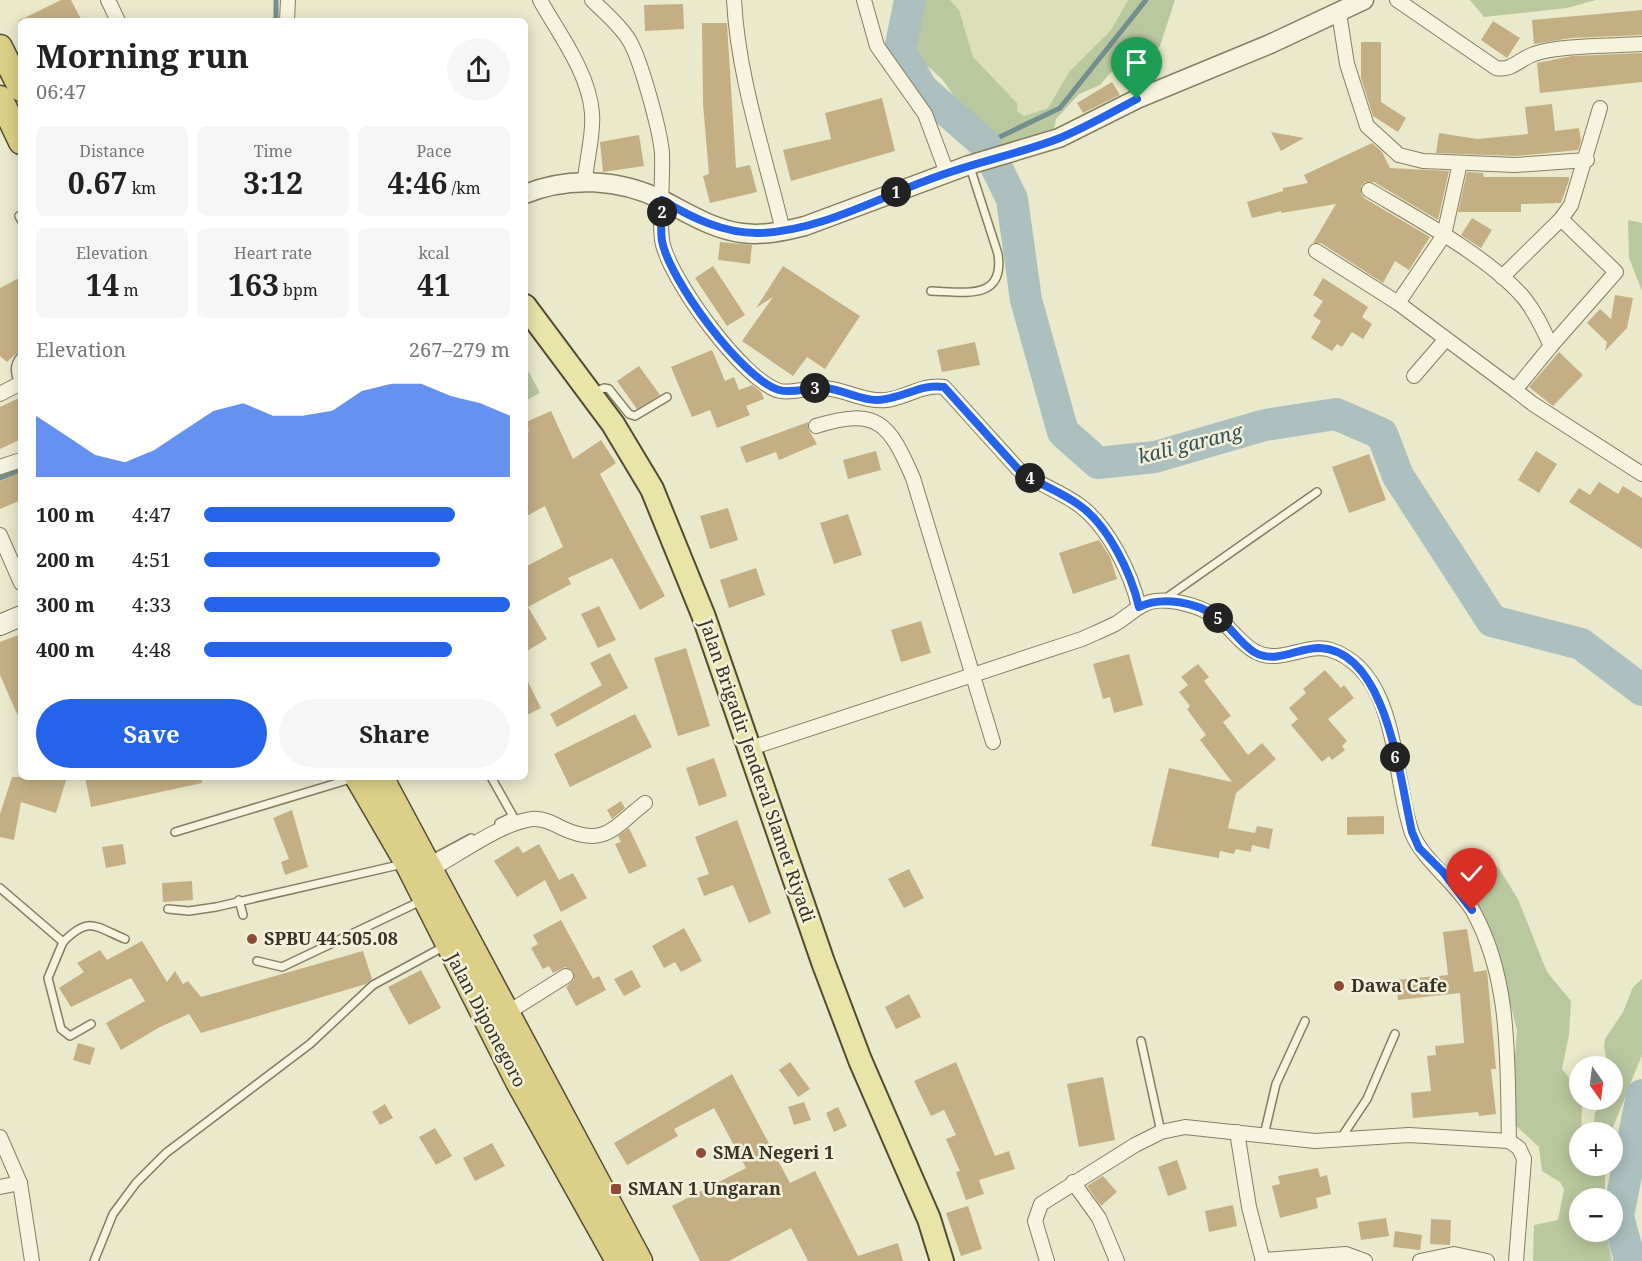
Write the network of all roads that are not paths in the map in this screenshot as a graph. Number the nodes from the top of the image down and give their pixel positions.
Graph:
1 (108, 0) edge
2 (288, 0) edge
3 (540, 0) edge
4 (592, 0) edge
5 (734, 0) edge
6 (864, 0) edge
7 (1364, 0) edge
8 (1397, 0) edge
9 (1339, 13) junction
10 (117, 18) edge
11 (286, 18) edge
12 (1642, 44) edge
13 (0, 47) edge
14 (18, 82) edge
15 (2, 105) edge
16 (1600, 108) dead end
17 (18, 136) edge
18 (1587, 160) junction
19 (977, 162) junction
20 (1460, 163) junction
21 (947, 173) junction
22 (585, 182) junction
23 (1369, 190) dead end
24 (528, 193) edge
25 (662, 200) junction
26 (1561, 219) junction
27 (783, 231) junction
28 (1444, 235) junction
29 (1316, 251) dead end
30 (1502, 277) junction
31 (931, 291) dead end
32 (1398, 303) junction
33 (528, 310) edge
34 (1446, 339) junction
35 (1551, 346) junction
36 (18, 360) edge
37 (1414, 375) dead end
38 (18, 379) edge
39 (18, 385) edge
40 (1515, 390) junction
41 (0, 394) edge
42 (591, 394) junction
43 (667, 397) dead end
44 (816, 426) dead end
45 (18, 461) edge
46 (0, 467) edge
47 (1642, 474) edge
48 (1317, 492) dead end
49 (0, 535) edge
50 (18, 576) edge
51 (1162, 602) junction
52 (1139, 607) junction
53 (18, 617) edge
54 (0, 625) edge
55 (972, 674) junction
56 (993, 742) dead end
57 (748, 749) junction
58 (347, 780) edge
59 (359, 780) edge
60 (382, 780) edge
61 (493, 780) edge
62 (645, 802) dead end
63 (175, 832) dead end
64 (421, 863) junction
65 (0, 888) edge
66 (433, 896) junction
67 (239, 900) junction
68 (168, 909) dead end
69 (243, 915) dead end
70 (125, 939) dead end
71 (63, 942) junction
72 (447, 944) junction
73 (257, 960) dead end
74 (566, 976) dead end
75 (507, 1013) junction
76 (1305, 1020) dead end
77 (91, 1024) dead end
78 (1395, 1034) dead end
79 (1142, 1041) dead end
80 (1161, 1132) junction
81 (1237, 1132) junction
82 (1264, 1135) junction
83 (0, 1137) edge
84 (1341, 1139) junction
85 (1509, 1141) junction
86 (1073, 1182) junction
87 (20, 1183) junction
88 (0, 1187) edge
89 (618, 1246) edge
90 (1482, 1260) edge
91 (32, 1261) edge
92 (94, 1261) edge
93 (640, 1261) edge
94 (942, 1261) edge
95 (1047, 1261) edge
96 (1117, 1261) edge
97 (1263, 1261) edge
98 (1365, 1261) edge
99 (1420, 1261) edge
100 (1516, 1261) edge

1 - 10 street
2 - 11 street
3 - 22 street
4 - 25 street
5 - 27 street
6 - 21 street
7 - 9 street
8 - 12 street
9 - 19 street
9 - 20 street
13 - 14 highway
15 - 17 highway
16 - 18 street
18 - 20 street
18 - 26 street
19 - 21 street
19 - 31 lane
20 - 28 street
21 - 27 street
22 - 24 street
22 - 25 street
23 - 28 street
25 - 27 street
25 - 52 street
26 - 30 street
26 - 35 street
28 - 30 street
28 - 32 street
29 - 32 street
30 - 35 street
32 - 34 street
33 - 42 main road, Jalan Brigadir Jenderal Slamet Riyadi
34 - 37 street
34 - 40 street
35 - 40 street
36 - 38 lane
39 - 41 street
40 - 47 street
42 - 43 lane
42 - 57 main road, Jalan Brigadir Jenderal Slamet Riyadi
44 - 55 street
45 - 46 street
48 - 51 lane
49 - 50 street
51 - 52 street
51 - 85 street
52 - 55 street
53 - 54 main road
55 - 56 street
55 - 57 street
57 - 94 main road, Jalan Brigadir Jenderal Slamet Riyadi
58 - 63 lane
59 - 64 highway, Jalan Diponegoro
60 - 64 highway, Jalan Diponegoro
61 - 64 lane
62 - 64 street
64 - 66 highway, Jalan Diponegoro
64 - 67 lane
65 - 71 lane
66 - 72 highway, Jalan Diponegoro
66 - 73 lane
66 - 75 highway, Jalan Diponegoro
67 - 68 lane
67 - 69 lane
70 - 71 lane
71 - 77 lane
72 - 89 highway, Jalan Diponegoro
72 - 92 lane
74 - 75 street
75 - 89 highway, Jalan Diponegoro
76 - 82 lane
78 - 84 lane
79 - 80 lane
80 - 81 street
80 - 86 street
81 - 82 street
81 - 97 street
82 - 84 street
83 - 87 street
84 - 85 street
85 - 100 street
86 - 95 street
86 - 96 street
87 - 88 street
87 - 91 street
89 - 93 highway, Jalan Diponegoro
90 - 99 street
97 - 98 street

